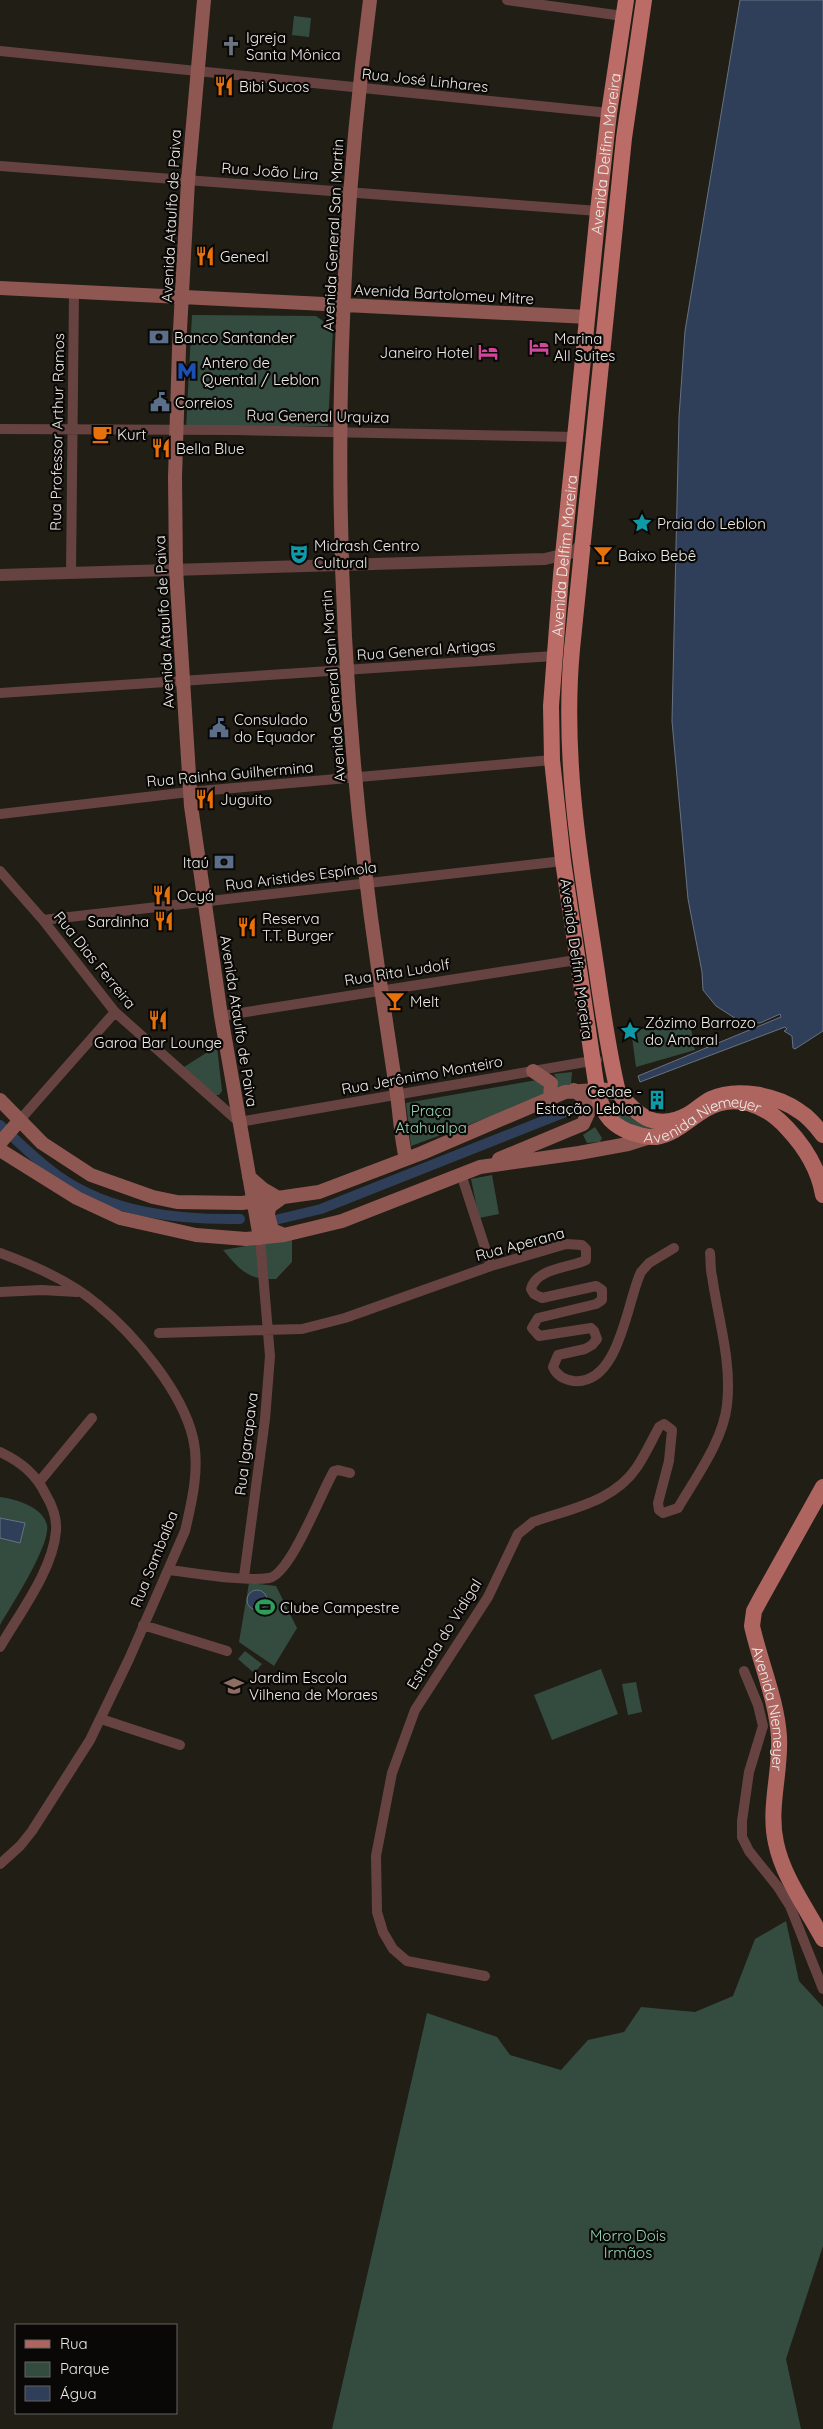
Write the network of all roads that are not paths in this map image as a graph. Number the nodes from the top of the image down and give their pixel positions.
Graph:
1 (204, 0) edge
2 (370, 0) edge
3 (507, 0) edge
4 (644, 0) edge
5 (624, 8) edge
6 (0, 52) edge
7 (196, 71) junction
8 (358, 88) junction
9 (608, 113) junction
10 (0, 166) edge
11 (188, 181) junction
12 (350, 192) junction
13 (598, 211) junction
14 (0, 288) edge
15 (74, 292) junction
16 (183, 297) junction
17 (344, 305) junction
18 (588, 317) junction
19 (597, 403) junction
20 (0, 429) edge
21 (72, 430) junction
22 (176, 430) junction
23 (340, 432) junction
24 (575, 437) junction
25 (583, 543) junction
26 (563, 556) junction
27 (342, 565) junction
28 (176, 569) junction
29 (71, 572) junction
30 (0, 575) edge
31 (554, 656) junction
32 (347, 671) junction
33 (183, 680) junction
34 (0, 693) edge
35 (552, 760) junction
36 (355, 778) junction
37 (189, 792) junction
38 (0, 814) edge
39 (563, 861) junction
40 (0, 871) edge
41 (365, 883) junction
42 (204, 903) junction
43 (43, 920) junction
44 (576, 960) junction
45 (381, 990) junction
46 (115, 1012) junction
47 (221, 1016) junction
48 (610, 1057) junction
49 (592, 1061) junction
50 (533, 1071) junction
51 (574, 1090) junction
52 (597, 1090) junction
53 (618, 1092) junction
54 (397, 1094) junction
55 (550, 1098) junction
56 (0, 1100) edge
57 (603, 1111) joint
58 (19, 1121) junction
59 (239, 1122) junction
60 (823, 1135) edge
61 (650, 1137) junction
62 (823, 1141) edge
63 (0, 1143) edge
64 (803, 1148) junction
65 (0, 1150) edge
66 (406, 1159) junction
67 (480, 1167) junction
68 (461, 1174) junction
69 (249, 1177) junction
70 (823, 1195) edge
71 (280, 1199) junction
72 (254, 1203) junction
73 (284, 1235) junction
74 (260, 1238) junction
75 (674, 1248) dead end
76 (0, 1253) edge
77 (710, 1253) dead end
78 (491, 1266) junction
79 (0, 1292) edge
80 (80, 1292) junction
81 (269, 1331) junction
82 (158, 1333) dead end
83 (92, 1418) dead end
84 (0, 1452) edge
85 (350, 1473) dead end
86 (40, 1481) junction
87 (823, 1487) edge
88 (169, 1570) junction
89 (244, 1577) junction
90 (143, 1625) junction
91 (0, 1647) edge
92 (227, 1651) dead end
93 (744, 1671) dead end
94 (101, 1719) junction
95 (180, 1745) dead end
96 (0, 1864) edge
97 (823, 1938) edge
98 (486, 1976) dead end
99 (823, 1989) edge

1 - 7 main road, Avenida Ataulfo de Paiva
2 - 8 main road, Avenida General San Martin
3 - 5 street
4 - 19 highway, Avenida Delfim Moreira
5 - 9 highway, Avenida Delfim Moreira
6 - 7 street, Rua José Linhares
7 - 8 street, Rua José Linhares
7 - 11 main road, Avenida Ataulfo de Paiva
8 - 9 street, Rua José Linhares
8 - 12 main road, Avenida General San Martin
9 - 13 highway, Avenida Delfim Moreira
10 - 11 street, Rua João Lira
11 - 12 street, Rua João Lira
11 - 16 main road, Avenida Ataulfo de Paiva
12 - 13 street, Rua João Lira
12 - 17 main road, Avenida General San Martin
13 - 18 highway, Avenida Delfim Moreira
14 - 15 main road, Avenida Bartolomeu Mitre
15 - 16 main road, Avenida Bartolomeu Mitre
15 - 21 street, Rua Professor Arthur Ramos
16 - 17 main road, Avenida Bartolomeu Mitre
16 - 22 main road, Avenida Ataulfo de Paiva
17 - 18 main road, Avenida Bartolomeu Mitre
17 - 23 main road, Avenida General San Martin
18 - 19 highway
18 - 24 highway, Avenida Delfim Moreira
19 - 25 highway, Avenida Delfim Moreira
20 - 21 street, Rua General Urquiza
21 - 22 street, Rua General Urquiza
21 - 29 street, Rua Professor Arthur Ramos
22 - 23 street, Rua General Urquiza
22 - 28 main road, Avenida Ataulfo de Paiva
23 - 24 street, Rua General Urquiza
23 - 27 main road, Avenida General San Martin
24 - 26 highway, Avenida Delfim Moreira
25 - 26 street
25 - 48 highway, Avenida Delfim Moreira
26 - 27 street
26 - 31 highway, Avenida Delfim Moreira
27 - 28 street
27 - 32 main road, Avenida General San Martin
28 - 29 street
28 - 33 main road, Avenida Ataulfo de Paiva
29 - 30 street
31 - 32 street, Rua General Artigas
31 - 35 highway, Avenida Delfim Moreira
32 - 33 street, Rua General Artigas
32 - 36 main road, Avenida General San Martin
33 - 34 street, Rua General Artigas
33 - 37 main road, Avenida Ataulfo de Paiva
35 - 36 street, Rua Rainha Guilhermina
35 - 39 highway, Avenida Delfim Moreira
36 - 37 street, Rua Rainha Guilhermina
36 - 41 main road, Avenida General San Martin
37 - 38 street, Rua Rainha Guilhermina
37 - 42 main road, Avenida Ataulfo de Paiva
39 - 41 street, Rua Aristides Espínola
39 - 44 highway, Avenida Delfim Moreira
40 - 43 street, Rua Dias Ferreira
41 - 42 street, Rua Aristides Espínola
41 - 45 main road, Avenida General San Martin
42 - 43 street, Rua Aristides Espínola
42 - 47 main road, Avenida Ataulfo de Paiva
43 - 46 street, Rua Dias Ferreira
44 - 45 street, Rua Rita Ludolf
44 - 49 highway, Avenida Delfim Moreira
45 - 47 street, Rua Rita Ludolf
45 - 54 main road, Avenida General San Martin
46 - 58 street
46 - 59 street, Rua Dias Ferreira
47 - 59 main road, Avenida Ataulfo de Paiva
48 - 49 street, Rua Jerônimo Monteiro
48 - 53 highway, Avenida Delfim Moreira
49 - 50 street, Rua Jerônimo Monteiro
49 - 52 highway, Avenida Delfim Moreira
50 - 54 street, Rua Jerônimo Monteiro
50 - 55 main road
51 - 52 main road
51 - 55 main road
51 - 67 main road
52 - 53 main road
52 - 57 main road, Avenida Delfim Moreira
53 - 60 main road, Avenida Niemeyer
54 - 59 street, Rua Jerônimo Monteiro
54 - 66 main road, Avenida General San Martin
55 - 66 main road
56 - 58 main road
57 - 61 main road, Avenida Niemeyer
58 - 63 main road
58 - 72 main road
59 - 69 main road, Avenida Ataulfo de Paiva
61 - 64 main road, Avenida Niemeyer
61 - 67 main road
62 - 64 main road
64 - 70 main road, Avenida Niemeyer
65 - 74 main road
66 - 71 main road
67 - 68 main road
68 - 73 main road
68 - 78 street
69 - 71 main road
69 - 72 main road, Avenida Ataulfo de Paiva
71 - 72 main road
71 - 73 main road
72 - 74 main road, Avenida Ataulfo de Paiva
73 - 74 main road
74 - 81 street, Rua Igarapava
75 - 78 street, Rua Aperana
76 - 80 street, Rua Sambaíba
77 - 98 street, Estrada do Vidigal
78 - 81 street, Rua Aperana
79 - 80 street
80 - 88 street, Rua Sambaíba
81 - 82 street, Rua Aperana
81 - 89 street, Rua Igarapava
83 - 86 street
84 - 86 street
85 - 89 street
86 - 91 street
87 - 97 main road, Avenida Niemeyer
88 - 89 street
88 - 90 street, Rua Sambaíba
90 - 92 street
90 - 94 street, Rua Sambaíba
93 - 99 street
94 - 95 street
94 - 96 street, Rua Sambaíba

